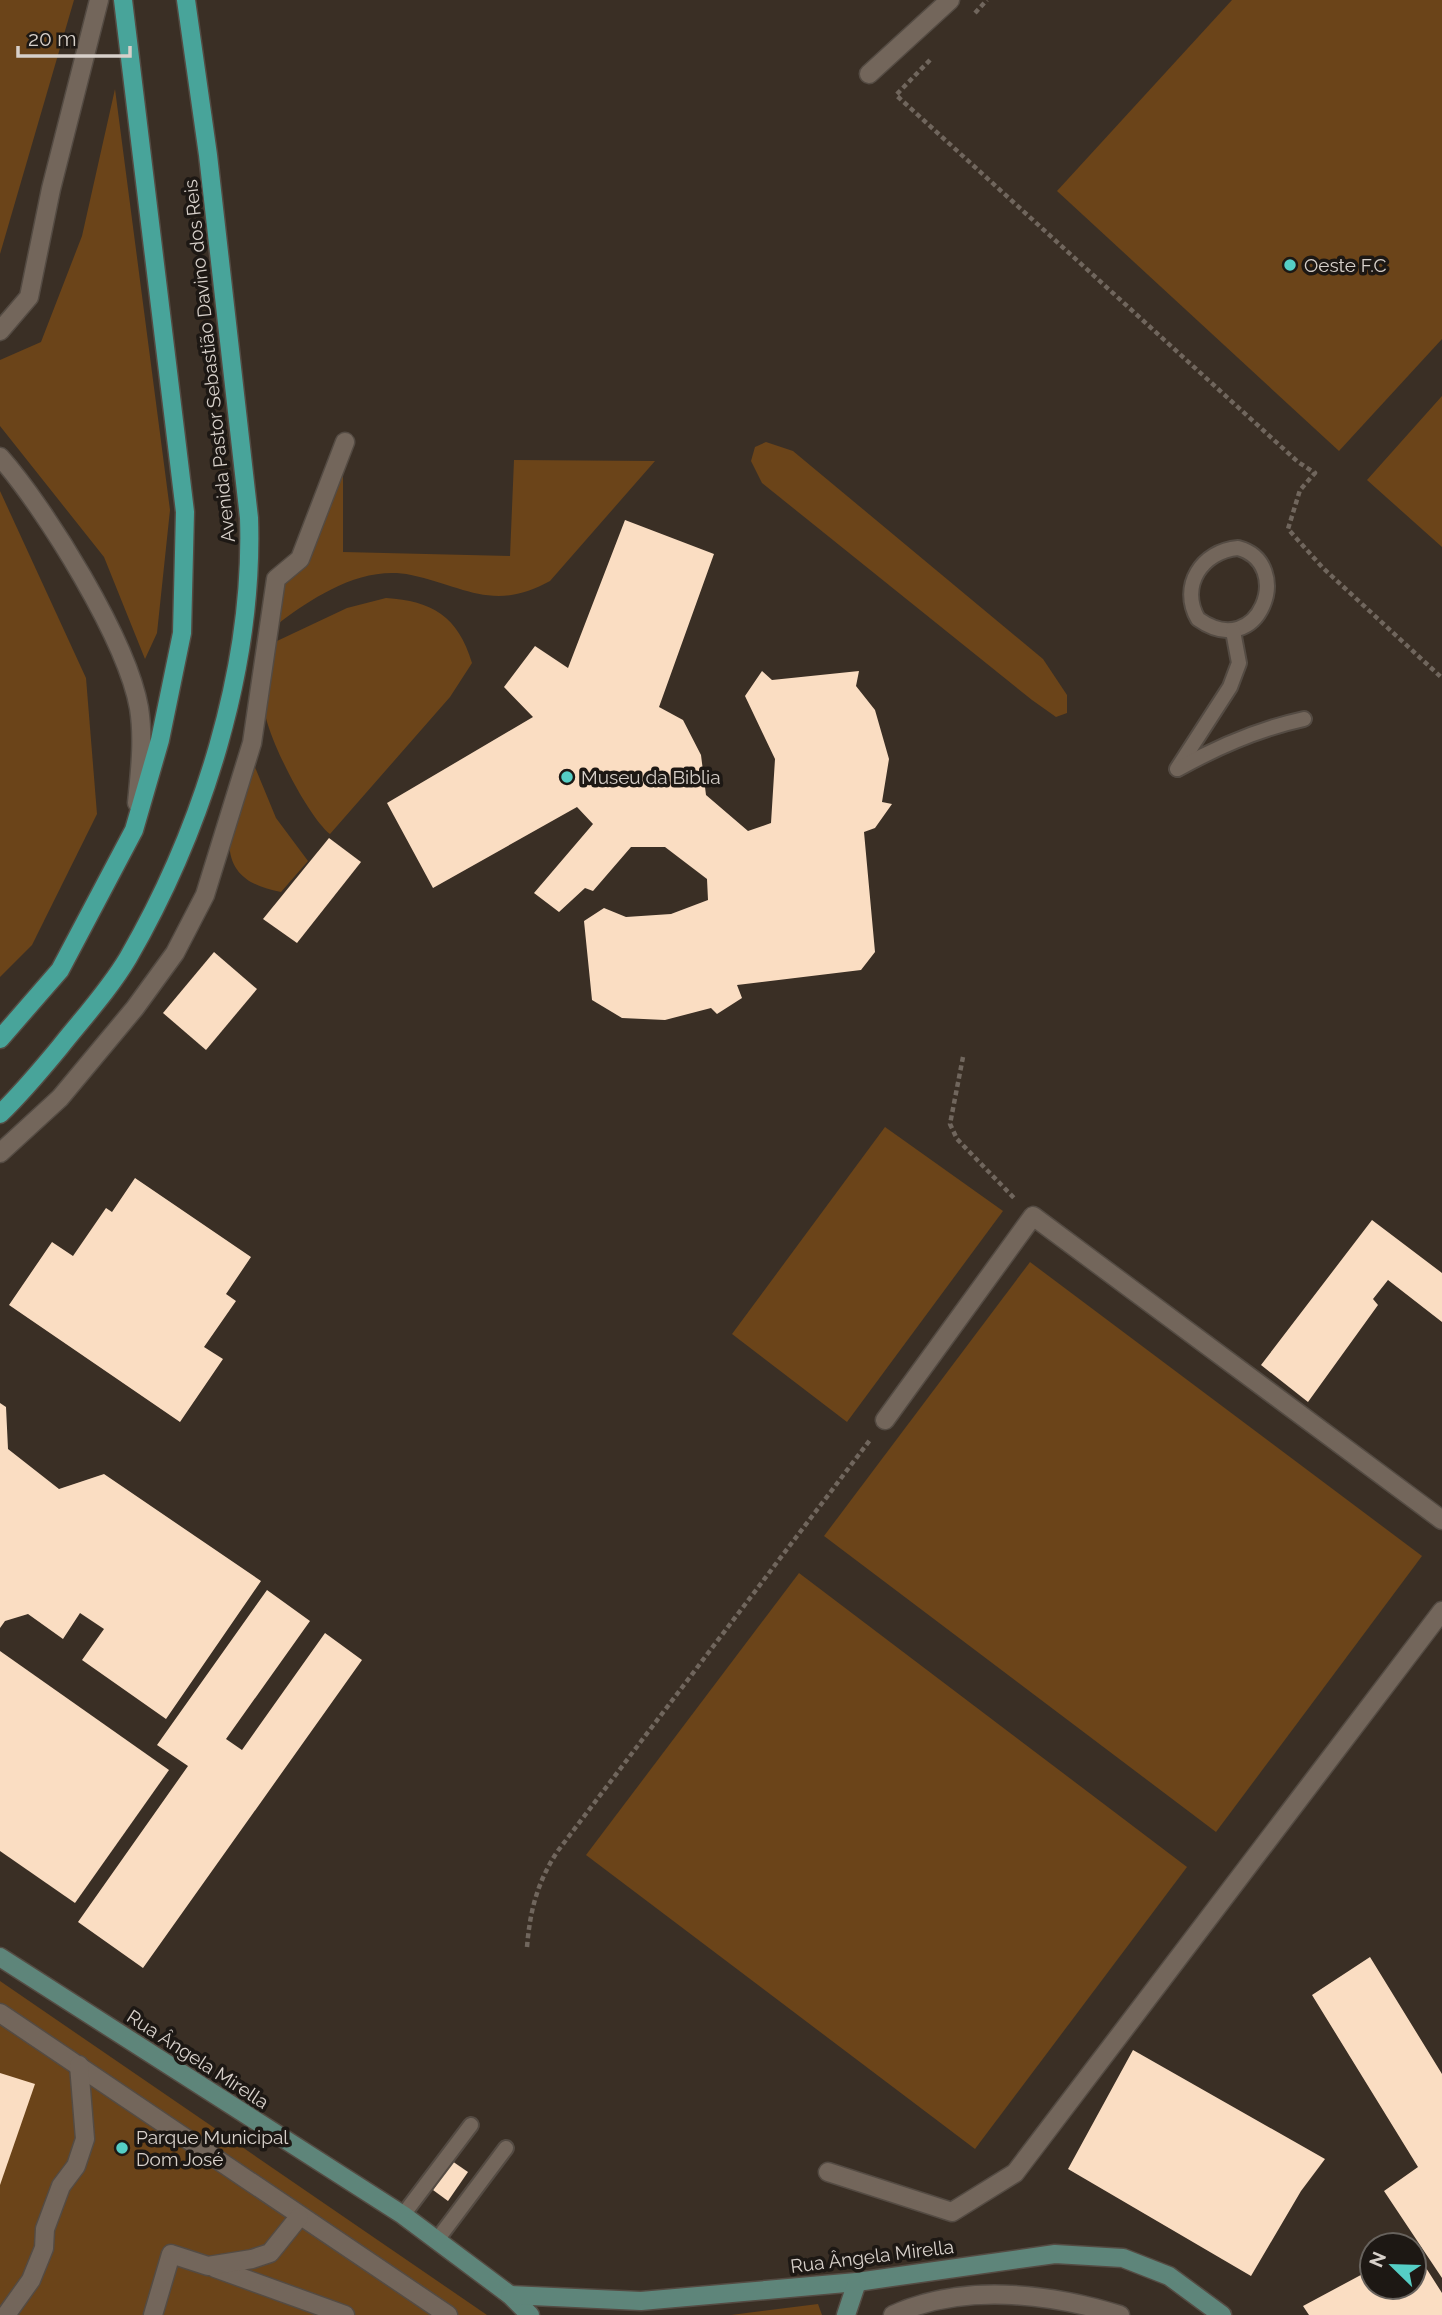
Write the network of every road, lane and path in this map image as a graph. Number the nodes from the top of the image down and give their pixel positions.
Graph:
1 (99, 0) edge
2 (123, 0) edge
3 (186, 0) edge
4 (950, 0) edge
5 (987, 0) edge
6 (970, 18) dead end
7 (934, 56) dead end
8 (869, 74) dead end
9 (0, 331) edge
10 (345, 442) dead end
11 (0, 457) edge
12 (1233, 631) junction
13 (1442, 678) edge
14 (1304, 719) dead end
15 (134, 830) junction
16 (0, 1040) edge
17 (963, 1057) dead end
18 (0, 1114) edge
19 (0, 1153) edge
20 (1033, 1216) junction
21 (885, 1420) joint
22 (1442, 1520) edge
23 (1442, 1611) edge
24 (527, 1947) dead end
25 (0, 1957) edge
26 (0, 2013) edge
27 (79, 2065) junction
28 (471, 2125) dead end
29 (506, 2148) dead end
30 (828, 2172) dead end
31 (403, 2215) junction
32 (299, 2217) junction
33 (437, 2240) junction
34 (208, 2266) junction
35 (857, 2282) junction
36 (510, 2295) junction
37 (6, 2315) edge
38 (153, 2315) edge
39 (345, 2315) edge
40 (448, 2315) edge
41 (530, 2315) edge
42 (846, 2315) edge
43 (893, 2315) edge
44 (1119, 2315) edge
45 (1222, 2315) edge

1 - 9 street
2 - 15 main road, Avenida Pastor Sebastião Davino dos Reis
3 - 18 main road, Avenida Pastor Sebastião Davino dos Reis
4 - 8 street
5 - 6 path
7 - 13 path
10 - 19 street
11 - 15 street
12 - 12 lane
12 - 14 lane
15 - 16 main road, Avenida Pastor Sebastião Davino dos Reis
17 - 20 path
20 - 21 street
20 - 22 street
21 - 24 path
23 - 30 street
25 - 31 street, Rua Ângela Mirella
26 - 27 street
27 - 32 street
27 - 37 street
28 - 31 lane
29 - 33 lane
31 - 33 street, Rua Ângela Mirella
32 - 34 street
32 - 40 street
33 - 36 street, Rua Ângela Mirella
34 - 38 street
34 - 39 street
35 - 36 street, Rua Ângela Mirella
35 - 42 street
35 - 45 street, Rua Ângela Mirella
36 - 41 street, Rua Ângela Mirella
43 - 44 street

